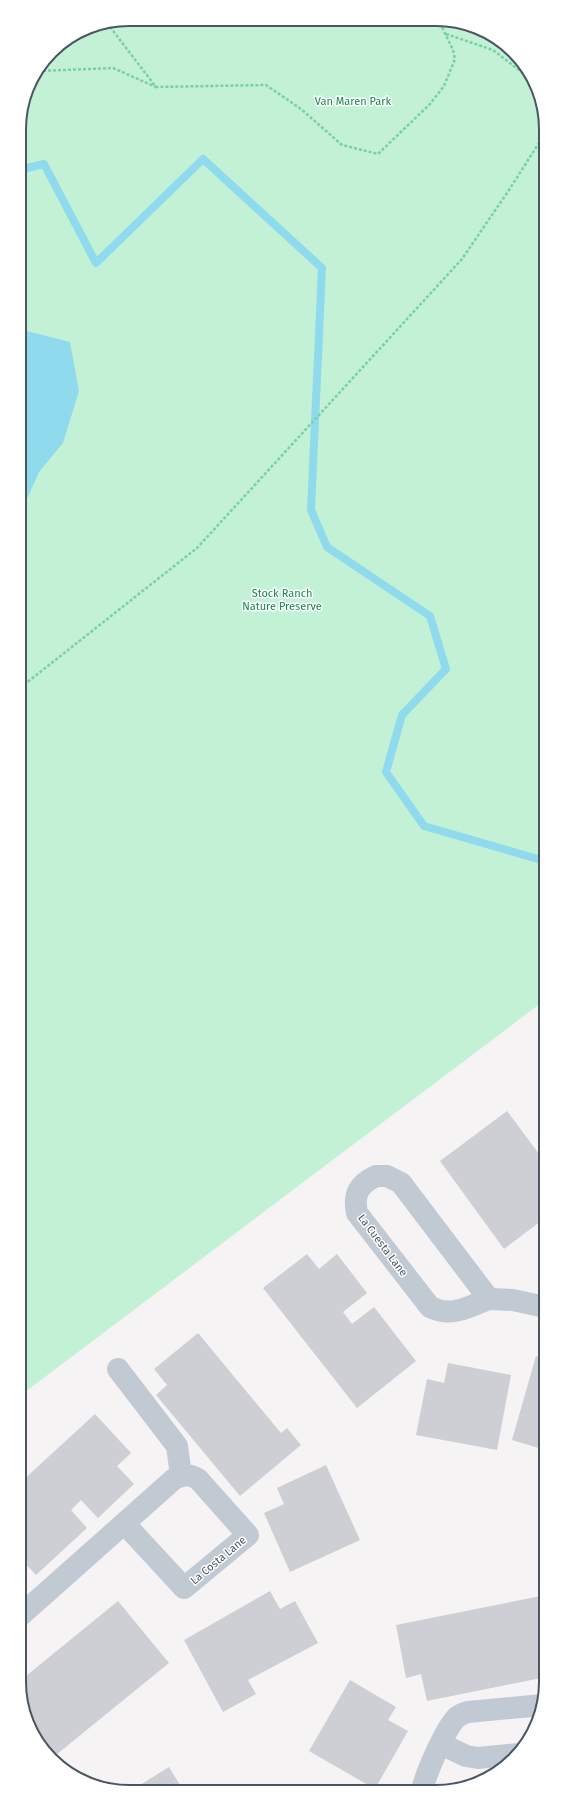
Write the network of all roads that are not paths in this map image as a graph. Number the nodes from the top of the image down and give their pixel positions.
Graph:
1 (489, 1299) junction
2 (539, 1306) edge
3 (118, 1368) dead end
4 (181, 1475) junction
5 (124, 1524) junction
6 (26, 1611) edge
7 (537, 1706) edge
8 (441, 1744) junction
9 (509, 1755) edge
10 (424, 1785) edge

1 - 1 street, La Cuesta Lane
1 - 2 street, La Cuesta Lane
3 - 4 street
4 - 5 street
4 - 5 street, La Costa Lane
5 - 6 street
7 - 8 street
8 - 9 street
8 - 10 street

